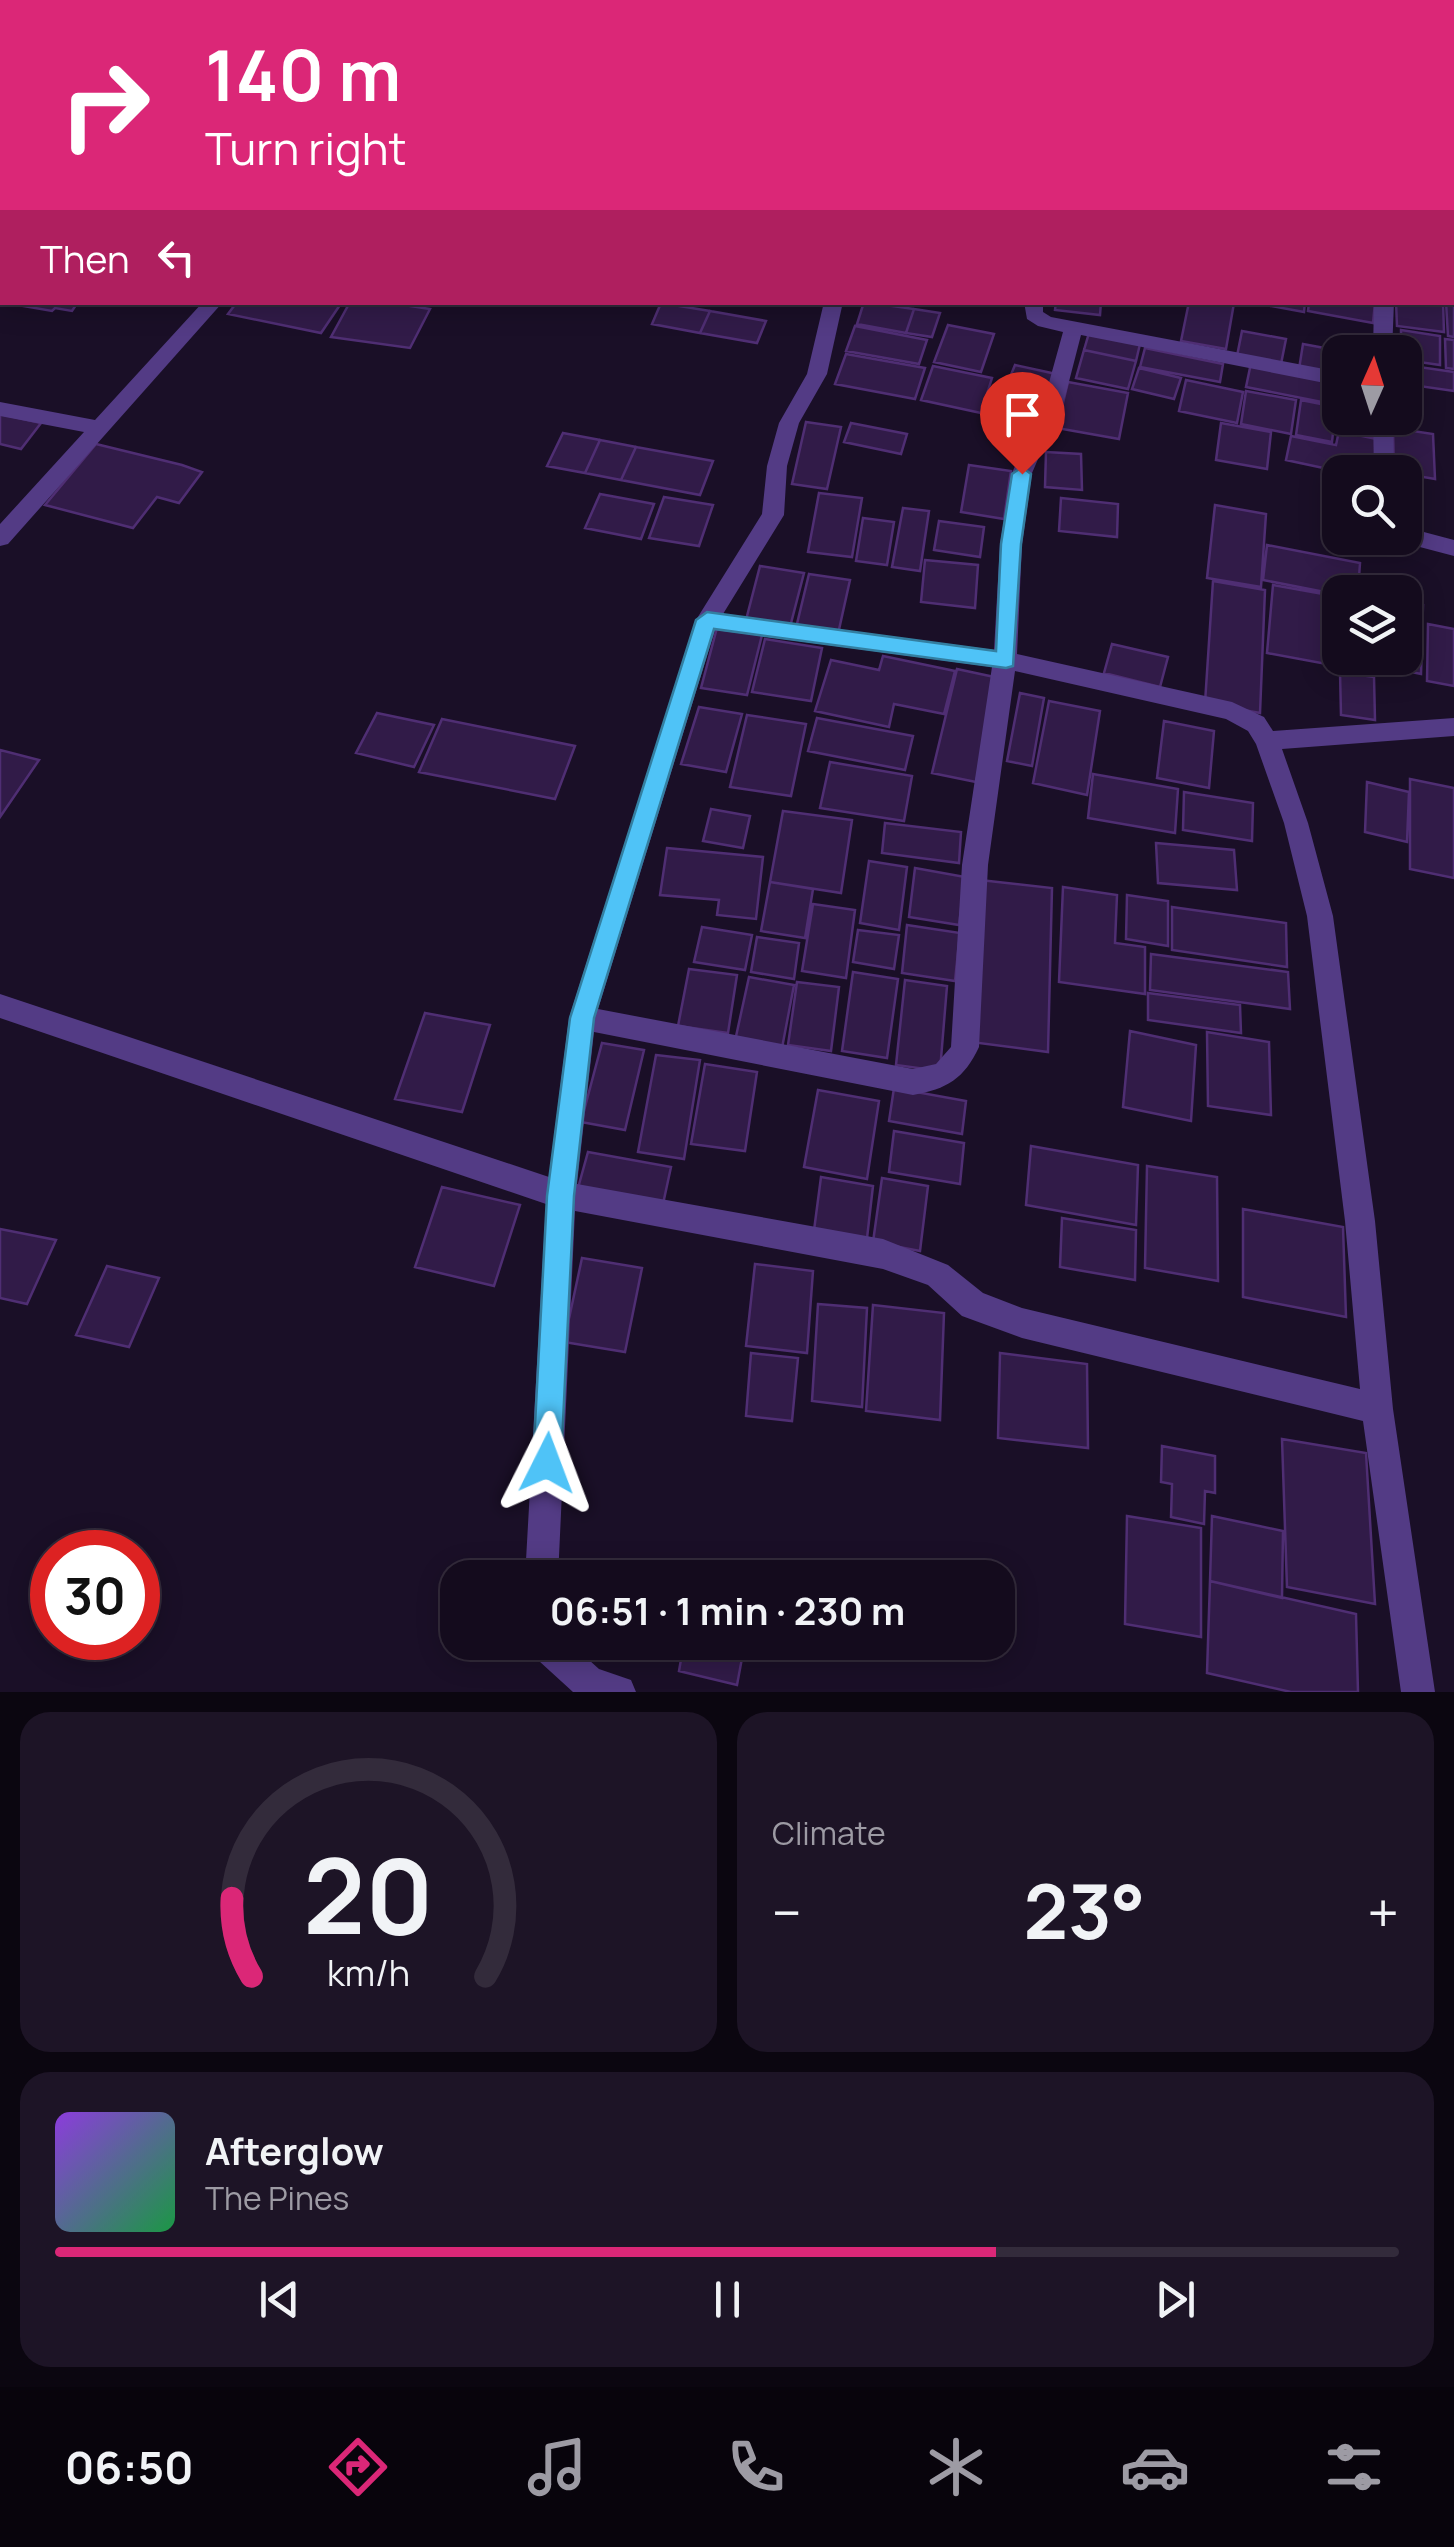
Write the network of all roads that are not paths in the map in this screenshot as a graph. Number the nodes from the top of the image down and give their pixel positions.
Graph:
1 (211, 305) edge
2 (833, 305) edge
3 (1032, 305) edge
4 (1384, 305) edge
5 (1074, 326) junction
6 (1383, 335) edge
7 (1322, 375) edge
8 (0, 409) edge
9 (99, 428) junction
10 (0, 538) edge
11 (1422, 540) edge
12 (1454, 548) edge
13 (707, 620) junction
14 (1006, 660) junction
15 (1454, 728) edge
16 (1267, 741) junction
17 (0, 1006) edge
18 (582, 1018) junction
19 (560, 1196) junction
20 (1378, 1409) junction
21 (542, 1560) edge
22 (563, 1660) edge
23 (619, 1692) edge
24 (1418, 1692) edge

1 - 9 street
2 - 13 street
3 - 5 street
4 - 6 street
5 - 7 street
5 - 14 street
8 - 9 street
9 - 10 street
11 - 12 street
13 - 14 street
13 - 18 street
14 - 16 street
14 - 18 street
15 - 16 street
16 - 20 street
17 - 19 street
18 - 19 street
19 - 20 street
19 - 21 street
20 - 24 street
22 - 23 street

